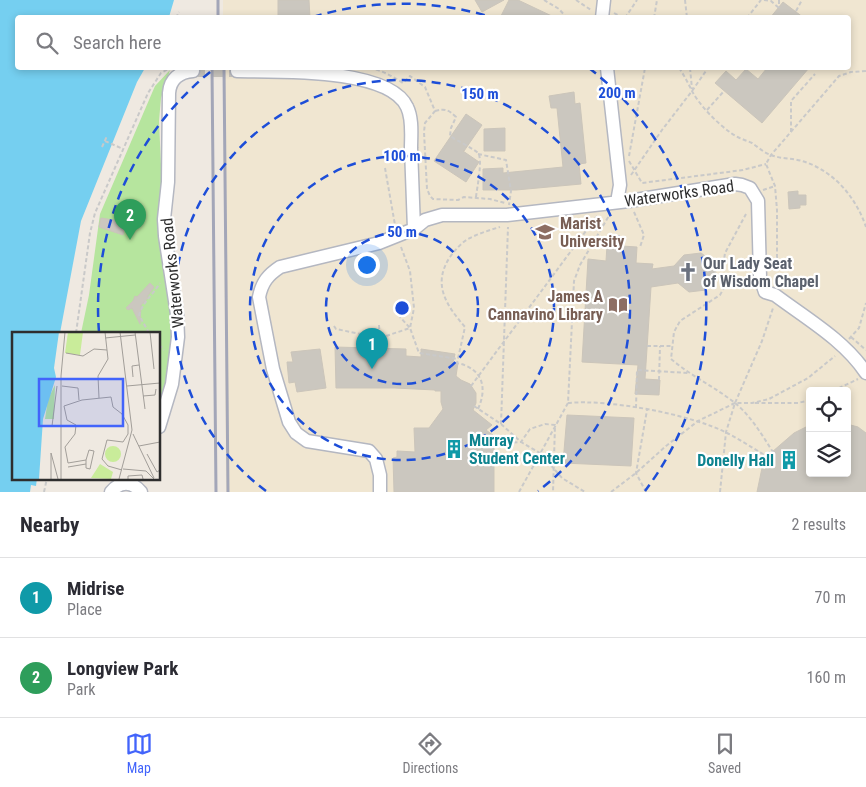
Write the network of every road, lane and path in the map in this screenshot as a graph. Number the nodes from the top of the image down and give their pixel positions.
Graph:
1 (544, 0) edge
2 (576, 0) edge
3 (604, 0) edge
4 (637, 0) edge
5 (657, 0) edge
6 (685, 0) edge
7 (761, 0) edge
8 (779, 0) edge
9 (802, 0) edge
10 (771, 1) edge
11 (796, 11) dead end
12 (179, 12) dead end
13 (597, 14) edge
14 (178, 15) edge
15 (564, 15) edge
16 (627, 15) edge
17 (654, 15) edge
18 (687, 15) edge
19 (749, 15) edge
20 (165, 70) edge
21 (379, 70) edge
22 (607, 70) edge
23 (645, 70) edge
24 (680, 70) edge
25 (690, 70) edge
26 (707, 70) edge
27 (192, 71) dead end
28 (237, 71) dead end
29 (866, 71) edge
30 (815, 74) dead end
31 (692, 91) junction
32 (724, 92) dead end
33 (707, 110) junction
34 (435, 111) junction
35 (791, 132) junction
36 (107, 136) dead end
37 (104, 142) junction
38 (102, 146) dead end
39 (122, 149) junction
40 (478, 154) junction
41 (771, 155) junction
42 (766, 164) junction
43 (385, 168) dead end
44 (634, 169) junction
45 (631, 176) dead end
46 (775, 186) junction
47 (754, 192) junction
48 (476, 198) junction
49 (623, 201) junction
50 (517, 203) dead end
51 (601, 211) dead end
52 (747, 212) dead end
53 (508, 214) junction
54 (866, 228) edge
55 (414, 229) junction
56 (398, 237) junction
57 (640, 247) dead end
58 (171, 268) junction
59 (776, 295) junction
60 (866, 303) edge
61 (400, 317) dead end
62 (378, 325) dead end
63 (334, 326) dead end
64 (410, 328) junction
65 (76, 332) edge
66 (148, 332) edge
67 (380, 338) junction
68 (847, 341) junction
69 (503, 344) junction
70 (647, 346) dead end
71 (660, 346) junction
72 (672, 346) junction
73 (381, 348) dead end
74 (866, 350) edge
75 (458, 359) junction
76 (659, 372) junction
77 (689, 373) junction
78 (479, 375) junction
79 (863, 375) edge
80 (659, 380) dead end
81 (471, 386) dead end
82 (840, 387) edge
83 (806, 401) edge
84 (568, 403) junction
85 (735, 403) junction
86 (474, 406) dead end
87 (636, 408) junction
88 (478, 409) junction
89 (647, 410) junction
90 (698, 421) junction
91 (160, 424) edge
92 (501, 424) junction
93 (555, 425) junction
94 (726, 432) junction
95 (521, 442) junction
96 (494, 444) dead end
97 (540, 454) junction
98 (554, 469) junction
99 (636, 473) junction
100 (139, 486) edge
101 (111, 492) edge
102 (380, 492) edge
103 (519, 492) edge
104 (553, 492) edge
105 (585, 492) edge
106 (611, 492) edge
107 (646, 492) edge
108 (720, 492) edge

1 - 15 path
2 - 13 path
3 - 13 lane
4 - 16 path
5 - 17 path
6 - 18 path
7 - 10 path
7 - 19 path
8 - 10 path
9 - 11 path
12 - 14 path
20 - 39 path
21 - 34 path
22 - 49 lane
23 - 44 path
24 - 31 path
25 - 31 path
26 - 31 path
27 - 58 lane, Waterworks Road
28 - 55 lane
29 - 35 path
30 - 35 path
31 - 33 path
31 - 44 path
32 - 33 path
33 - 41 path
34 - 40 path
34 - 48 path
35 - 41 path
36 - 37 path
37 - 38 path
37 - 39 path
39 - 65 path
40 - 48 path
40 - 53 path
41 - 42 path
41 - 54 path
42 - 44 path
42 - 46 path
43 - 56 path
44 - 45 path
46 - 47 path
46 - 59 path
47 - 49 lane, Waterworks Road
47 - 59 lane
48 - 53 path
49 - 53 lane, Waterworks Road
49 - 57 path
49 - 84 path
50 - 53 path
51 - 69 path
52 - 72 path
53 - 55 lane, Waterworks Road
53 - 69 path
53 - 75 path
55 - 56 lane, Waterworks Road
56 - 64 path
56 - 102 lane, Waterworks Road
58 - 66 path
58 - 91 lane, Waterworks Road
59 - 68 lane
59 - 85 path
60 - 68 path
61 - 64 path
62 - 67 path
63 - 67 path
64 - 67 path
64 - 75 path
67 - 73 path
68 - 74 path
68 - 79 lane
68 - 85 path
69 - 78 path
69 - 92 path
70 - 71 path
71 - 72 path
71 - 76 path
72 - 77 path
75 - 78 path
76 - 77 path
76 - 80 path
76 - 87 path
77 - 85 path
78 - 81 path
78 - 88 path
79 - 82 path
83 - 85 path
84 - 87 path
84 - 93 path
85 - 90 path
85 - 94 path
85 - 94 path
86 - 88 path
87 - 89 path
88 - 92 path
89 - 90 path
89 - 99 path
90 - 94 path
90 - 99 path
92 - 95 path
93 - 95 path
93 - 97 path
93 - 98 path
94 - 108 path
95 - 96 path
95 - 97 path
97 - 98 path
97 - 103 path
98 - 104 path
98 - 105 path
99 - 106 path
99 - 107 path
100 - 101 lane

